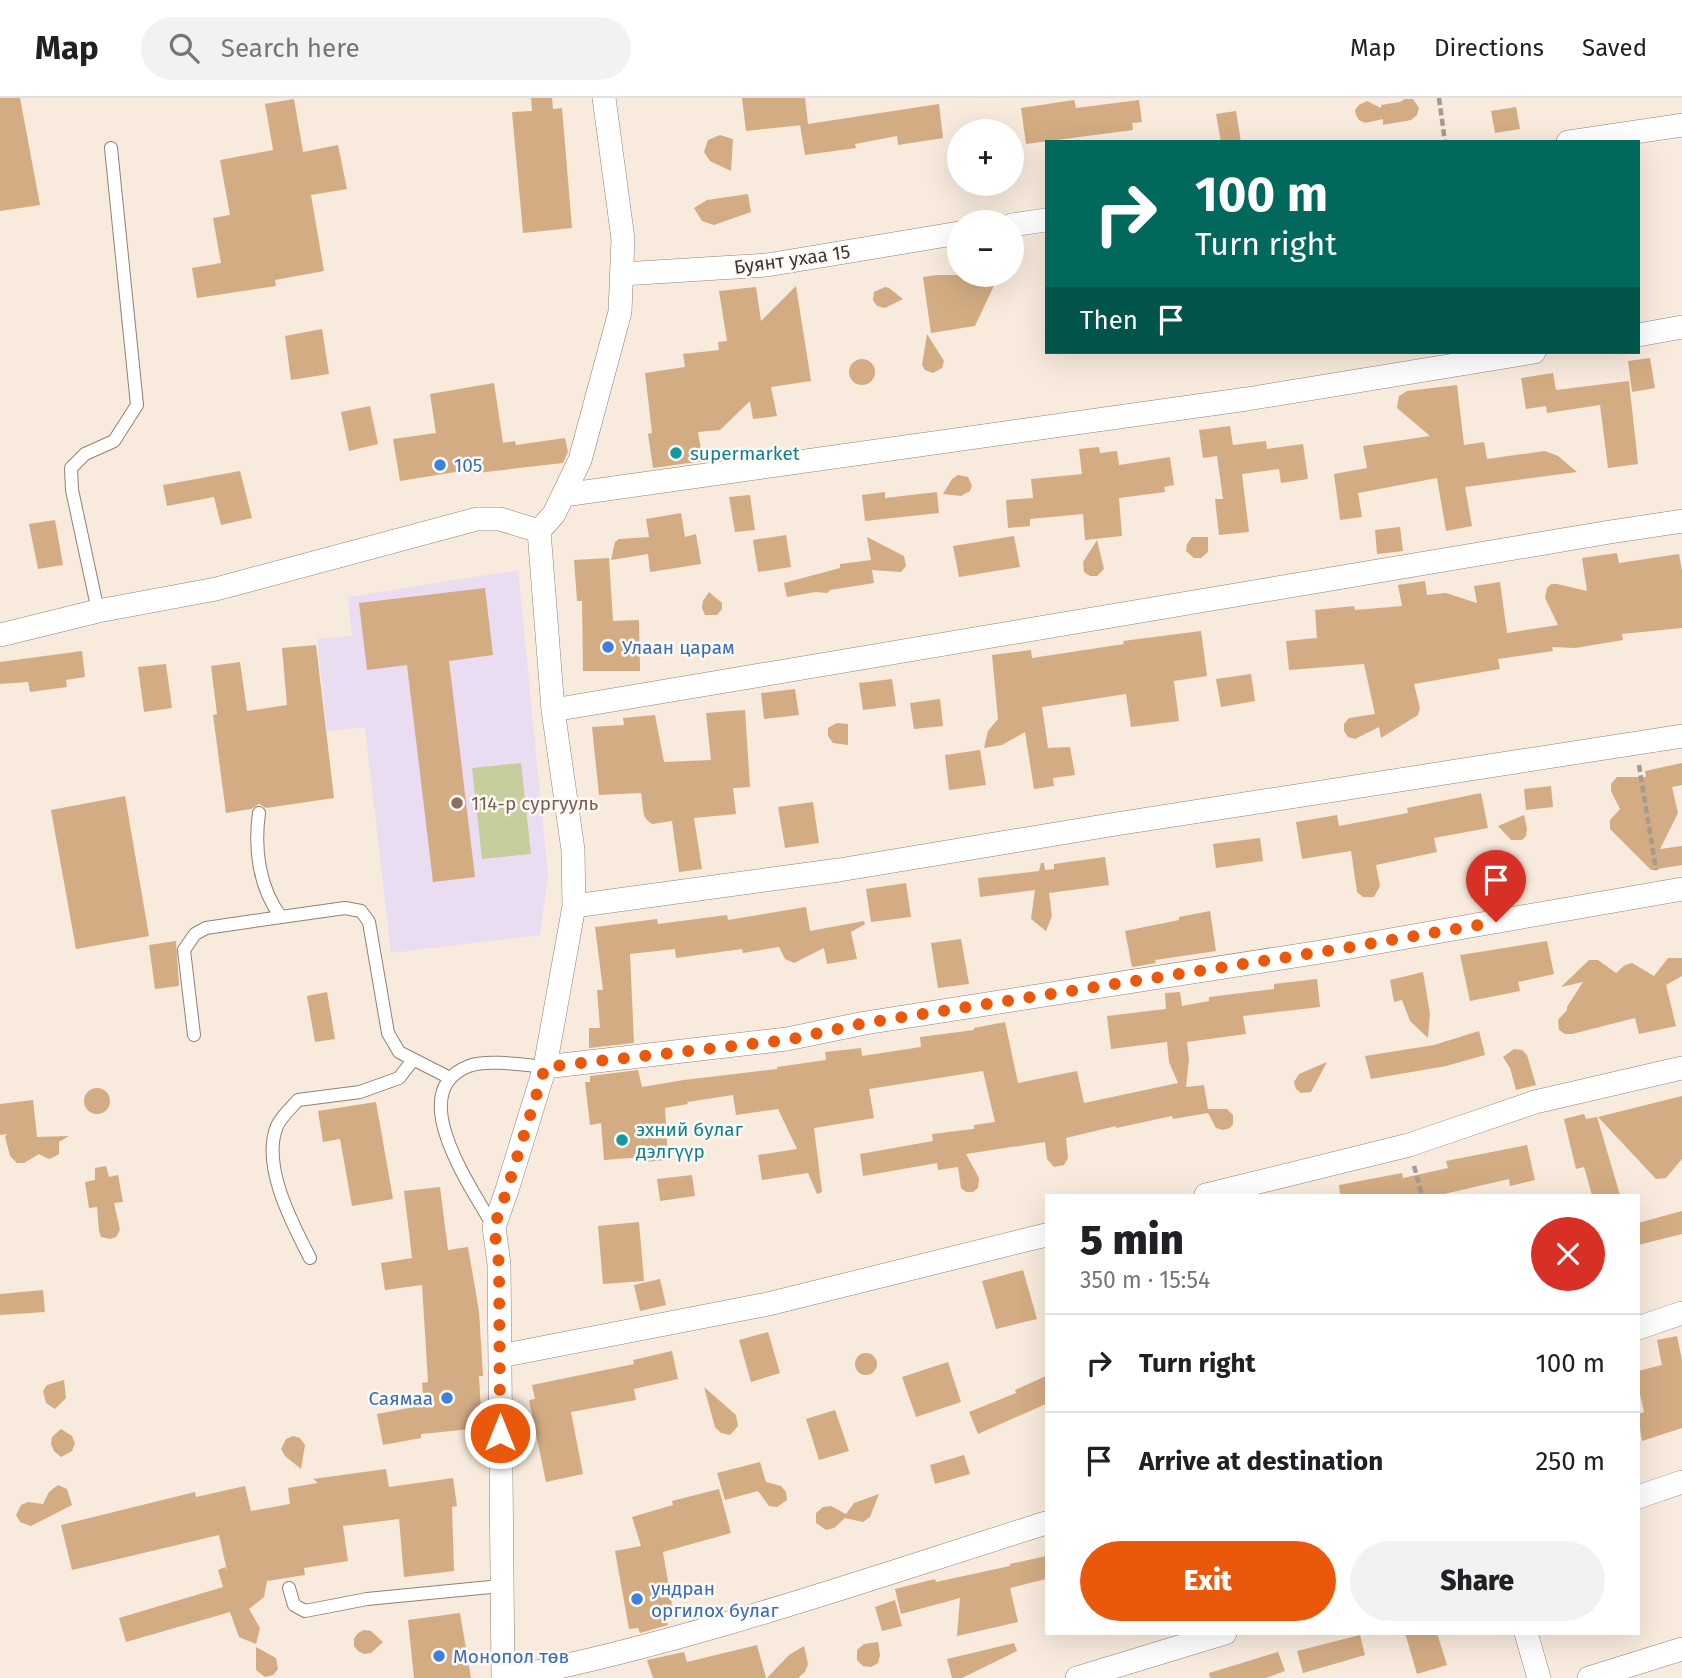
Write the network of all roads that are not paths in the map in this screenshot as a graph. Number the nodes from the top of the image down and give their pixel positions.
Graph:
1 (604, 98) edge
2 (1682, 125) edge
3 (1581, 140) edge
4 (111, 148) dead end
5 (1045, 220) edge
6 (1024, 223) edge
7 (947, 235) edge
8 (623, 274) junction
9 (1682, 327) edge
10 (1640, 335) edge
11 (1522, 354) edge
12 (564, 495) junction
13 (1682, 522) edge
14 (539, 531) junction
15 (98, 611) junction
16 (0, 635) edge
17 (553, 709) junction
18 (1682, 736) edge
19 (258, 813) dead end
20 (1671, 891) edge
21 (574, 906) junction
22 (281, 918) junction
23 (194, 1035) dead end
24 (413, 1060) junction
25 (545, 1067) junction
26 (1682, 1068) edge
27 (450, 1078) junction
28 (1210, 1194) edge
29 (494, 1227) junction
30 (1045, 1235) edge
31 (310, 1258) dead end
32 (1682, 1313) edge
33 (1640, 1327) edge
34 (500, 1356) junction
35 (1682, 1482) edge
36 (1640, 1496) edge
37 (1045, 1523) edge
38 (501, 1586) junction
39 (289, 1588) dead end
40 (1218, 1635) edge
41 (1527, 1635) edge
42 (1682, 1649) edge
43 (505, 1678) edge
44 (1077, 1678) edge
45 (1539, 1678) edge
46 (1589, 1678) edge

1 - 8 street
2 - 3 street
4 - 15 lane
5 - 6 street
7 - 8 street, Буянт ухаа 15
8 - 12 street
9 - 10 street
11 - 12 street
12 - 14 street
13 - 17 street
14 - 15 street
14 - 17 street
15 - 16 street
17 - 21 street
18 - 21 street
19 - 22 lane
20 - 25 street
21 - 25 street
22 - 23 lane
22 - 24 lane
24 - 27 lane
24 - 31 lane
25 - 27 lane
25 - 29 street
26 - 28 street
27 - 29 lane
29 - 34 street
30 - 34 street
32 - 33 street
34 - 38 street
35 - 36 street
37 - 43 street
38 - 39 lane
38 - 43 street
40 - 44 street
41 - 45 street
42 - 46 street

